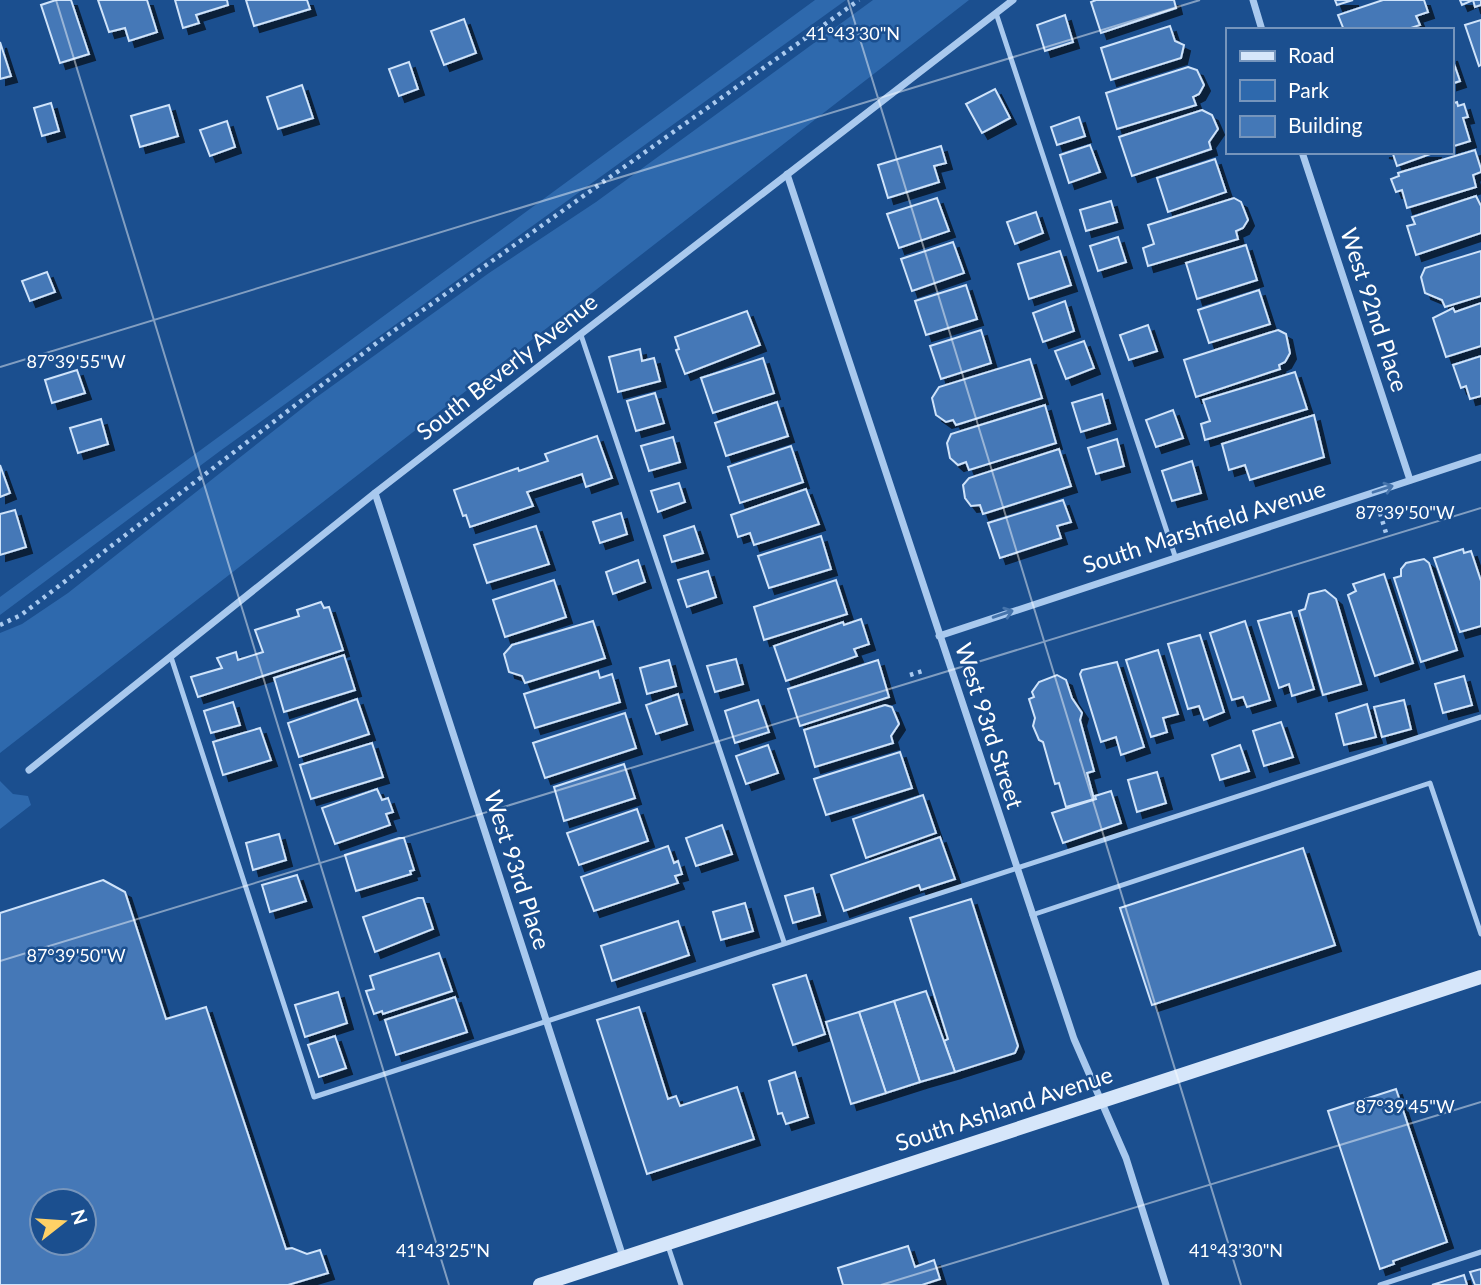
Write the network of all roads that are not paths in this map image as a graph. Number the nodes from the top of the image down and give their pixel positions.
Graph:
1 (1013, 0) edge
2 (1253, 0) edge
3 (996, 13) junction
4 (1261, 28) edge
5 (1303, 154) edge
6 (787, 174) junction
7 (581, 335) junction
8 (1481, 457) edge
9 (1410, 481) junction
10 (375, 493) junction
11 (1175, 556) junction
12 (939, 636) junction
13 (171, 657) junction
14 (1481, 717) edge
15 (29, 770) dead end
16 (1016, 868) junction
17 (1032, 915) junction
18 (1481, 934) edge
19 (784, 942) junction
20 (1481, 977) edge
21 (546, 1019) junction
22 (1101, 1101) junction
23 (667, 1243) junction
24 (1481, 1252) edge
25 (623, 1258) junction
26 (540, 1285) edge
27 (681, 1285) edge
28 (1166, 1285) edge
29 (1380, 1285) edge

1 - 3 street, South Beverly Avenue
2 - 4 street
3 - 6 street, South Beverly Avenue
3 - 11 lane
5 - 9 street, West 92nd Place
6 - 7 street, South Beverly Avenue
6 - 12 street, West 93rd Street
7 - 10 street, South Beverly Avenue
7 - 19 lane
8 - 9 street, South Marshfield Avenue
11 -> 9 street, South Marshfield Avenue
10 - 13 street, South Beverly Avenue
10 - 21 street, West 93rd Place
12 -> 11 street, South Marshfield Avenue
12 - 16 street, West 93rd Street
13 - 15 street, South Beverly Avenue
13 - 21 lane
14 - 16 lane
16 - 17 street, West 93rd Street
16 - 19 lane
17 - 18 lane
17 - 22 street, West 93rd Street
19 - 21 lane
20 - 22 main road, South Ashland Avenue
21 - 25 street, West 93rd Place
22 - 23 main road, South Ashland Avenue
22 - 28 street, West 93rd Street
23 - 25 main road, South Ashland Avenue
23 - 27 lane
24 - 29 lane
25 - 26 main road, South Ashland Avenue

